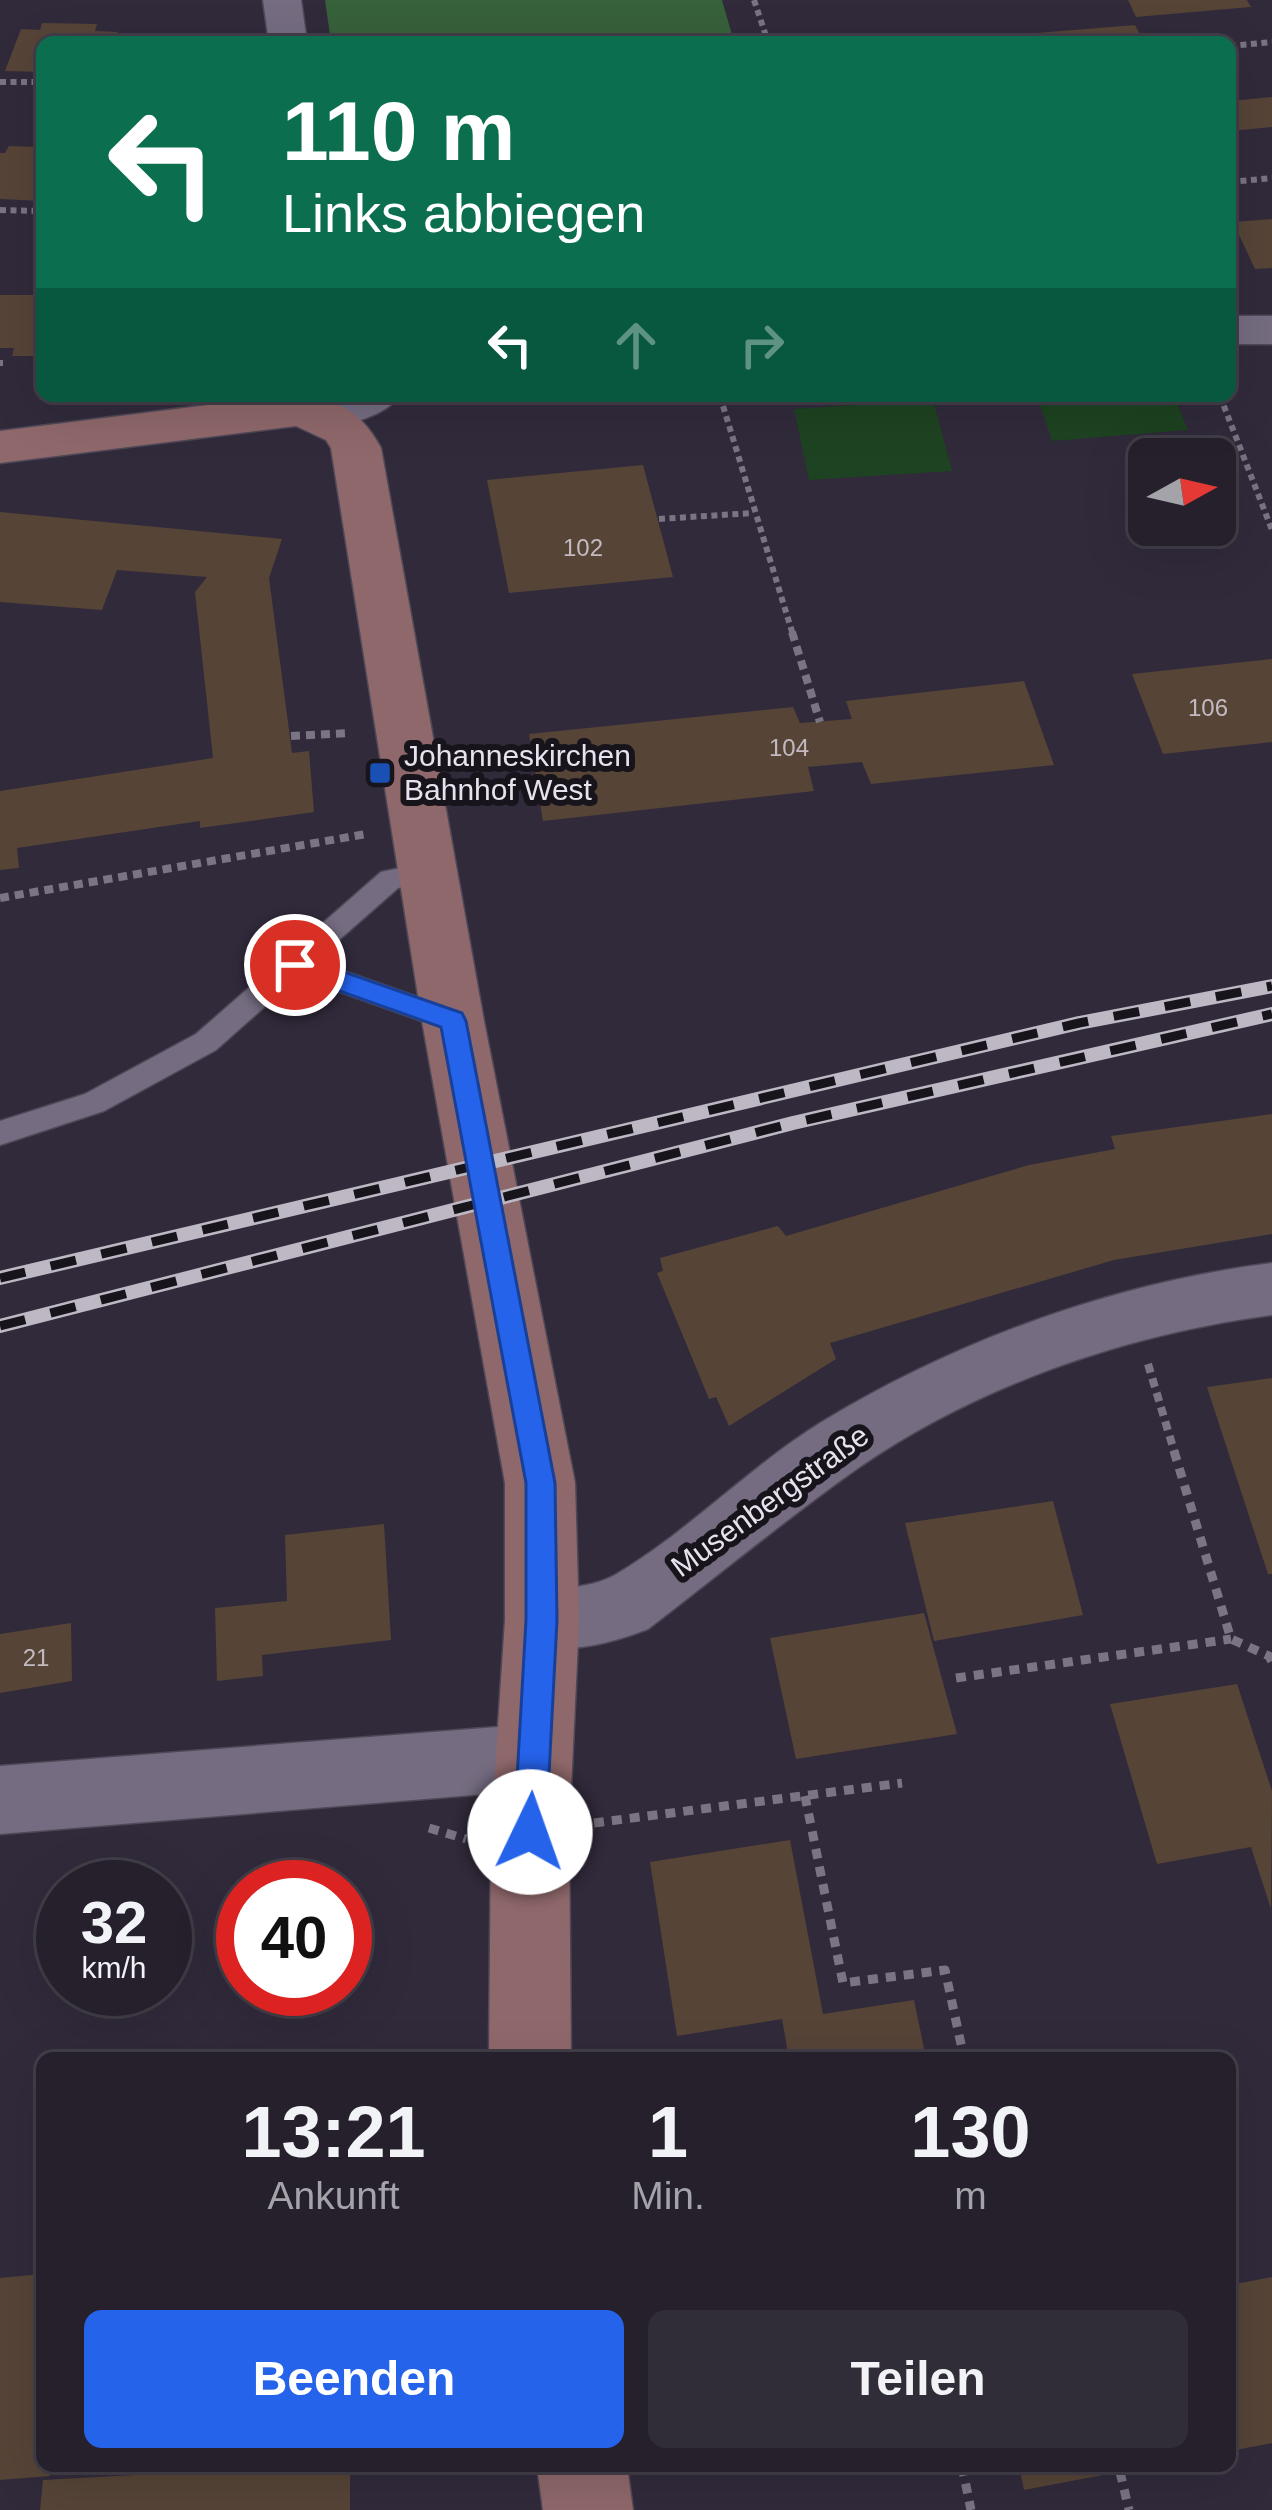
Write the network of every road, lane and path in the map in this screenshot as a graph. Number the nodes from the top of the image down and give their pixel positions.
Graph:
1 (282, 0) edge
2 (754, 0) edge
3 (287, 36) edge
4 (766, 36) edge
5 (1272, 43) edge
6 (1236, 46) edge
7 (0, 82) edge
8 (36, 82) edge
9 (1272, 178) edge
10 (1236, 181) edge
11 (18, 200) dead end
12 (0, 210) edge
13 (16, 210) junction
14 (36, 211) edge
15 (1272, 329) edge
16 (1236, 330) edge
17 (722, 402) edge
18 (1222, 402) edge
19 (325, 405) edge
20 (0, 446) edge
21 (753, 513) junction
22 (659, 518) dead end
23 (1272, 530) edge
24 (820, 722) dead end
25 (425, 848) junction
26 (0, 898) edge
27 (295, 965) junction
28 (453, 1021) junction
29 (0, 1133) edge
30 (1272, 1289) edge
31 (1134, 1317) junction
32 (542, 1620) junction
33 (1231, 1639) junction
34 (1272, 1662) edge
35 (956, 1678) dead end
36 (535, 1757) junction
37 (805, 1796) dead end
38 (0, 1800) edge
39 (530, 2052) edge
40 (963, 2052) edge
41 (583, 2472) edge
42 (963, 2472) edge
43 (1120, 2472) dead end
44 (588, 2510) edge
45 (971, 2510) edge
46 (1129, 2510) edge

1 - 3 street
2 - 4 path
5 - 6 path
7 - 8 path
9 - 10 path
11 - 13 path
12 - 13 path
13 - 14 path
15 - 16 street
17 - 21 path
18 - 23 path
19 - 20 street
19 - 25 street
21 - 22 path
21 - 24 path
25 - 26 path
25 - 27 lane
25 - 28 street
27 - 28 lane
27 - 29 lane
28 - 32 street
30 - 31 street, Musenbergstraße
31 - 32 street, Musenbergstraße
31 - 33 path
32 - 36 street
33 - 34 path
33 - 35 path
36 - 38 street
36 - 39 street
37 - 40 path
41 - 44 street
42 - 45 path
43 - 46 path

